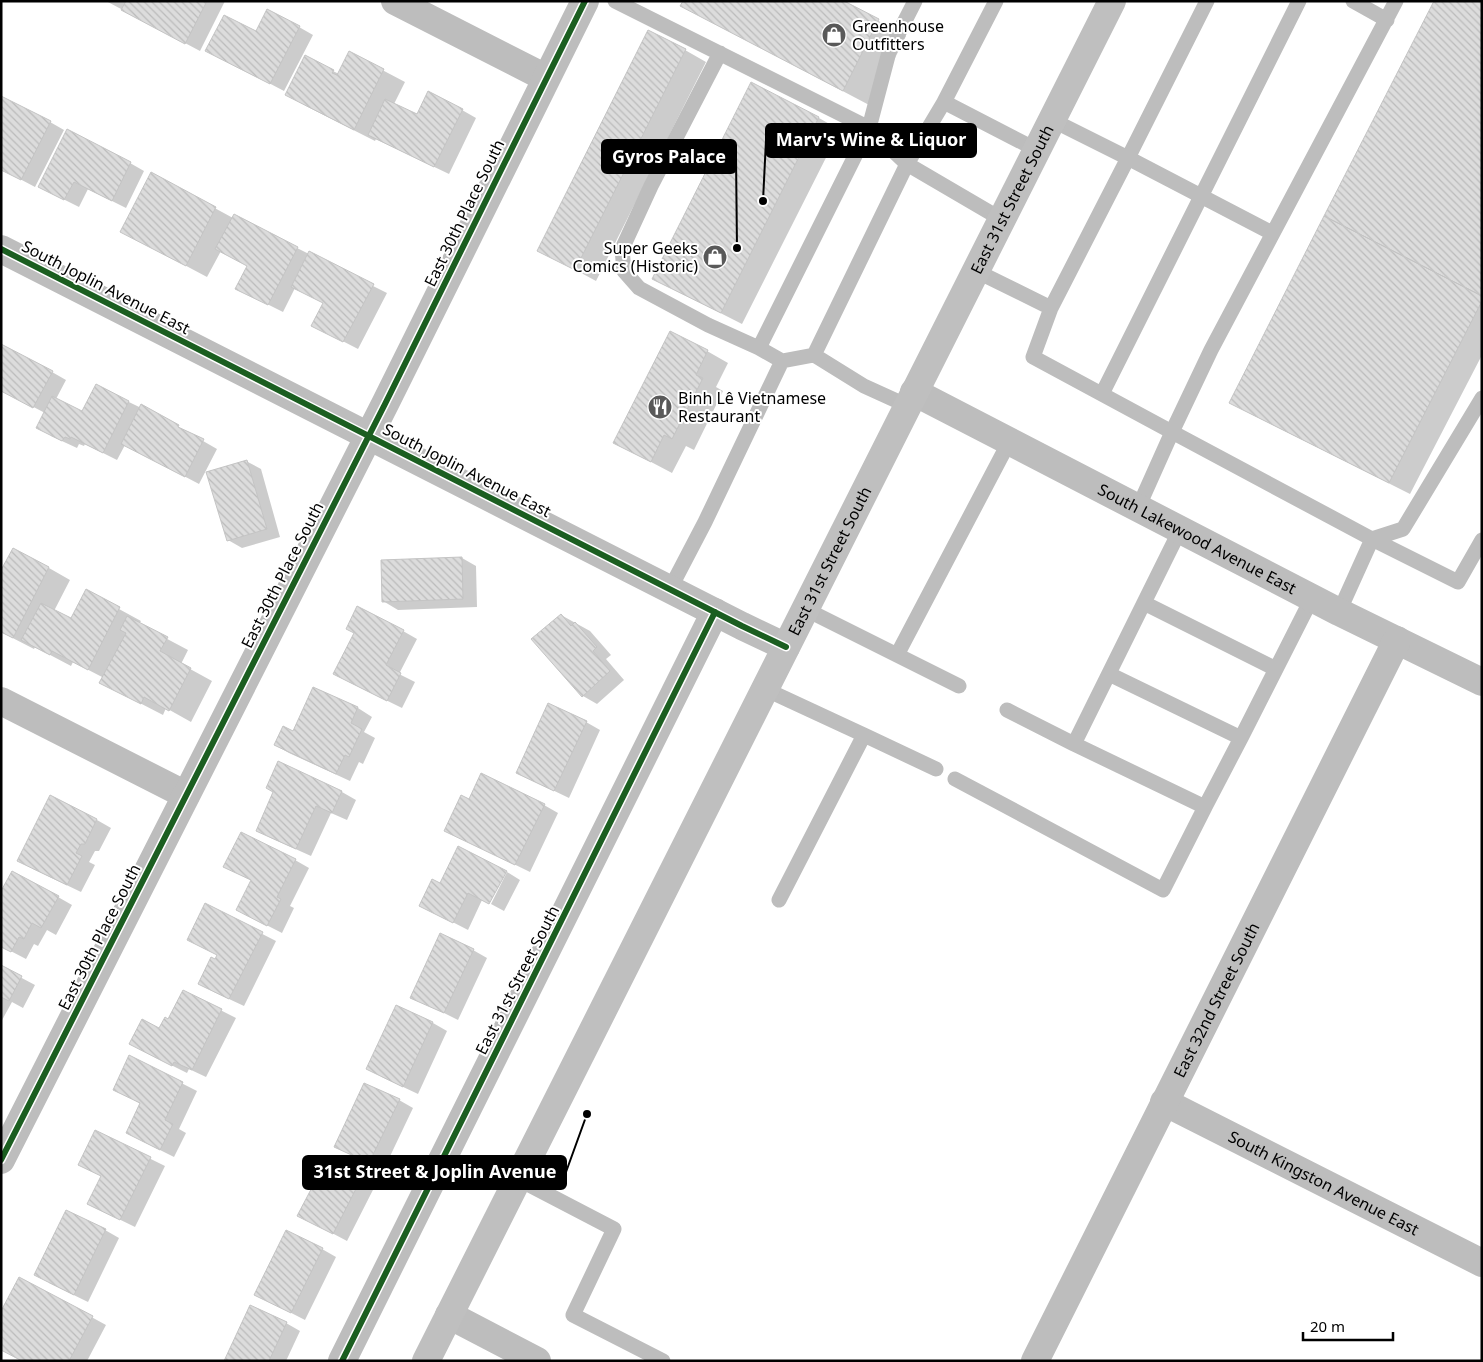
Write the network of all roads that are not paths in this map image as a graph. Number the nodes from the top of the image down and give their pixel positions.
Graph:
1 (395, 1) edge
2 (585, 1) edge
3 (615, 1) edge
4 (916, 1) edge
5 (996, 1) edge
6 (1112, 1) edge
7 (1208, 1) edge
8 (1299, 1) edge
9 (1353, 1) edge
10 (1396, 1) edge
11 (1387, 20) junction
12 (720, 52) junction
13 (546, 78) junction
14 (944, 102) junction
15 (1052, 120) junction
16 (869, 128) junction
17 (1037, 150) junction
18 (1128, 158) junction
19 (908, 164) junction
20 (1201, 196) junction
21 (1002, 219) junction
22 (1272, 232) junction
23 (1, 249) edge
24 (976, 271) junction
25 (1051, 308) junction
26 (759, 348) junction
27 (814, 355) junction
28 (782, 361) junction
29 (1102, 394) junction
30 (1482, 398) edge
31 (911, 399) junction
32 (1172, 432) junction
33 (368, 436) junction
34 (1009, 442) junction
35 (1138, 508) junction
36 (1180, 530) junction
37 (1372, 539) junction
38 (1482, 540) edge
39 (670, 589) junction
40 (1312, 598) junction
41 (1144, 603) junction
42 (805, 609) junction
43 (715, 612) junction
44 (1339, 612) junction
45 (1397, 640) junction
46 (786, 647) junction
47 (897, 655) junction
48 (1276, 669) junction
49 (1109, 674) junction
50 (1482, 682) edge
51 (959, 686) dead end
52 (765, 689) junction
53 (1, 701) edge
54 (1007, 710) dead end
55 (864, 735) junction
56 (1241, 738) junction
57 (1074, 744) junction
58 (936, 769) dead end
59 (955, 778) dead end
60 (186, 796) junction
61 (1205, 807) junction
62 (779, 900) dead end
63 (1164, 1102) junction
64 (1, 1160) edge
65 (518, 1179) junction
66 (1482, 1263) edge
67 (449, 1315) junction
68 (342, 1361) edge
69 (426, 1361) edge
70 (537, 1361) edge
71 (663, 1361) edge
72 (1035, 1361) edge

1 - 13 street
2 - 13 street, East 30th Place South
3 - 12 lane
4 - 16 lane
5 - 14 lane
6 - 15 main road, East 31st Street South
7 - 18 lane
8 - 20 lane
9 - 11 lane
10 - 11 lane
11 - 22 lane
12 - 16 lane
12 - 26 lane
13 - 33 street, East 30th Place South
14 - 17 lane
14 - 19 lane
15 - 17 main road, East 31st Street South
15 - 18 lane
16 - 19 lane
16 - 26 lane
17 - 21 main road, East 31st Street South
18 - 20 lane
18 - 25 lane
19 - 21 lane
19 - 27 lane
20 - 22 lane
20 - 29 lane
21 - 24 main road, East 31st Street South
22 - 32 lane
23 - 33 street, South Joplin Avenue East
24 - 25 lane
24 - 31 main road, East 31st Street South
25 - 29 lane
26 - 28 lane
27 - 28 lane
27 - 31 lane
28 - 39 lane
29 - 32 lane
30 - 37 lane
31 - 34 street, South Lakewood Avenue East
31 - 42 main road, East 31st Street South
32 - 35 lane
32 - 37 lane
33 - 39 street, South Joplin Avenue East
33 - 60 street, East 30th Place South
34 - 35 street, South Lakewood Avenue East
34 - 47 lane
35 - 36 street, South Lakewood Avenue East
36 - 40 street, South Lakewood Avenue East
36 - 41 lane
37 - 38 lane
37 - 44 lane
39 - 43 street, South Joplin Avenue East
40 - 44 street, South Lakewood Avenue East
40 - 48 lane
41 - 48 lane
41 - 49 lane
42 - 46 main road, East 31st Street South
42 - 47 lane
43 - 46 street, South Joplin Avenue East
43 - 68 street, East 31st Street South
44 - 45 street, South Lakewood Avenue East
45 - 50 street, South Lakewood Avenue East
45 - 63 street, East 32nd Street South
46 - 52 main road, East 31st Street South
47 - 51 lane
48 - 56 lane
49 - 56 lane
49 - 57 lane
52 - 55 lane
52 - 65 main road, East 31st Street South
53 - 60 street
54 - 57 lane
55 - 58 lane
55 - 62 lane
56 - 61 lane
57 - 61 lane
59 - 61 lane
60 - 64 street, East 30th Place South
63 - 66 street, South Kingston Avenue East
63 - 72 street, East 32nd Street South
65 - 67 main road, East 31st Street South
65 - 71 lane
67 - 69 main road, East 31st Street South
67 - 70 street

